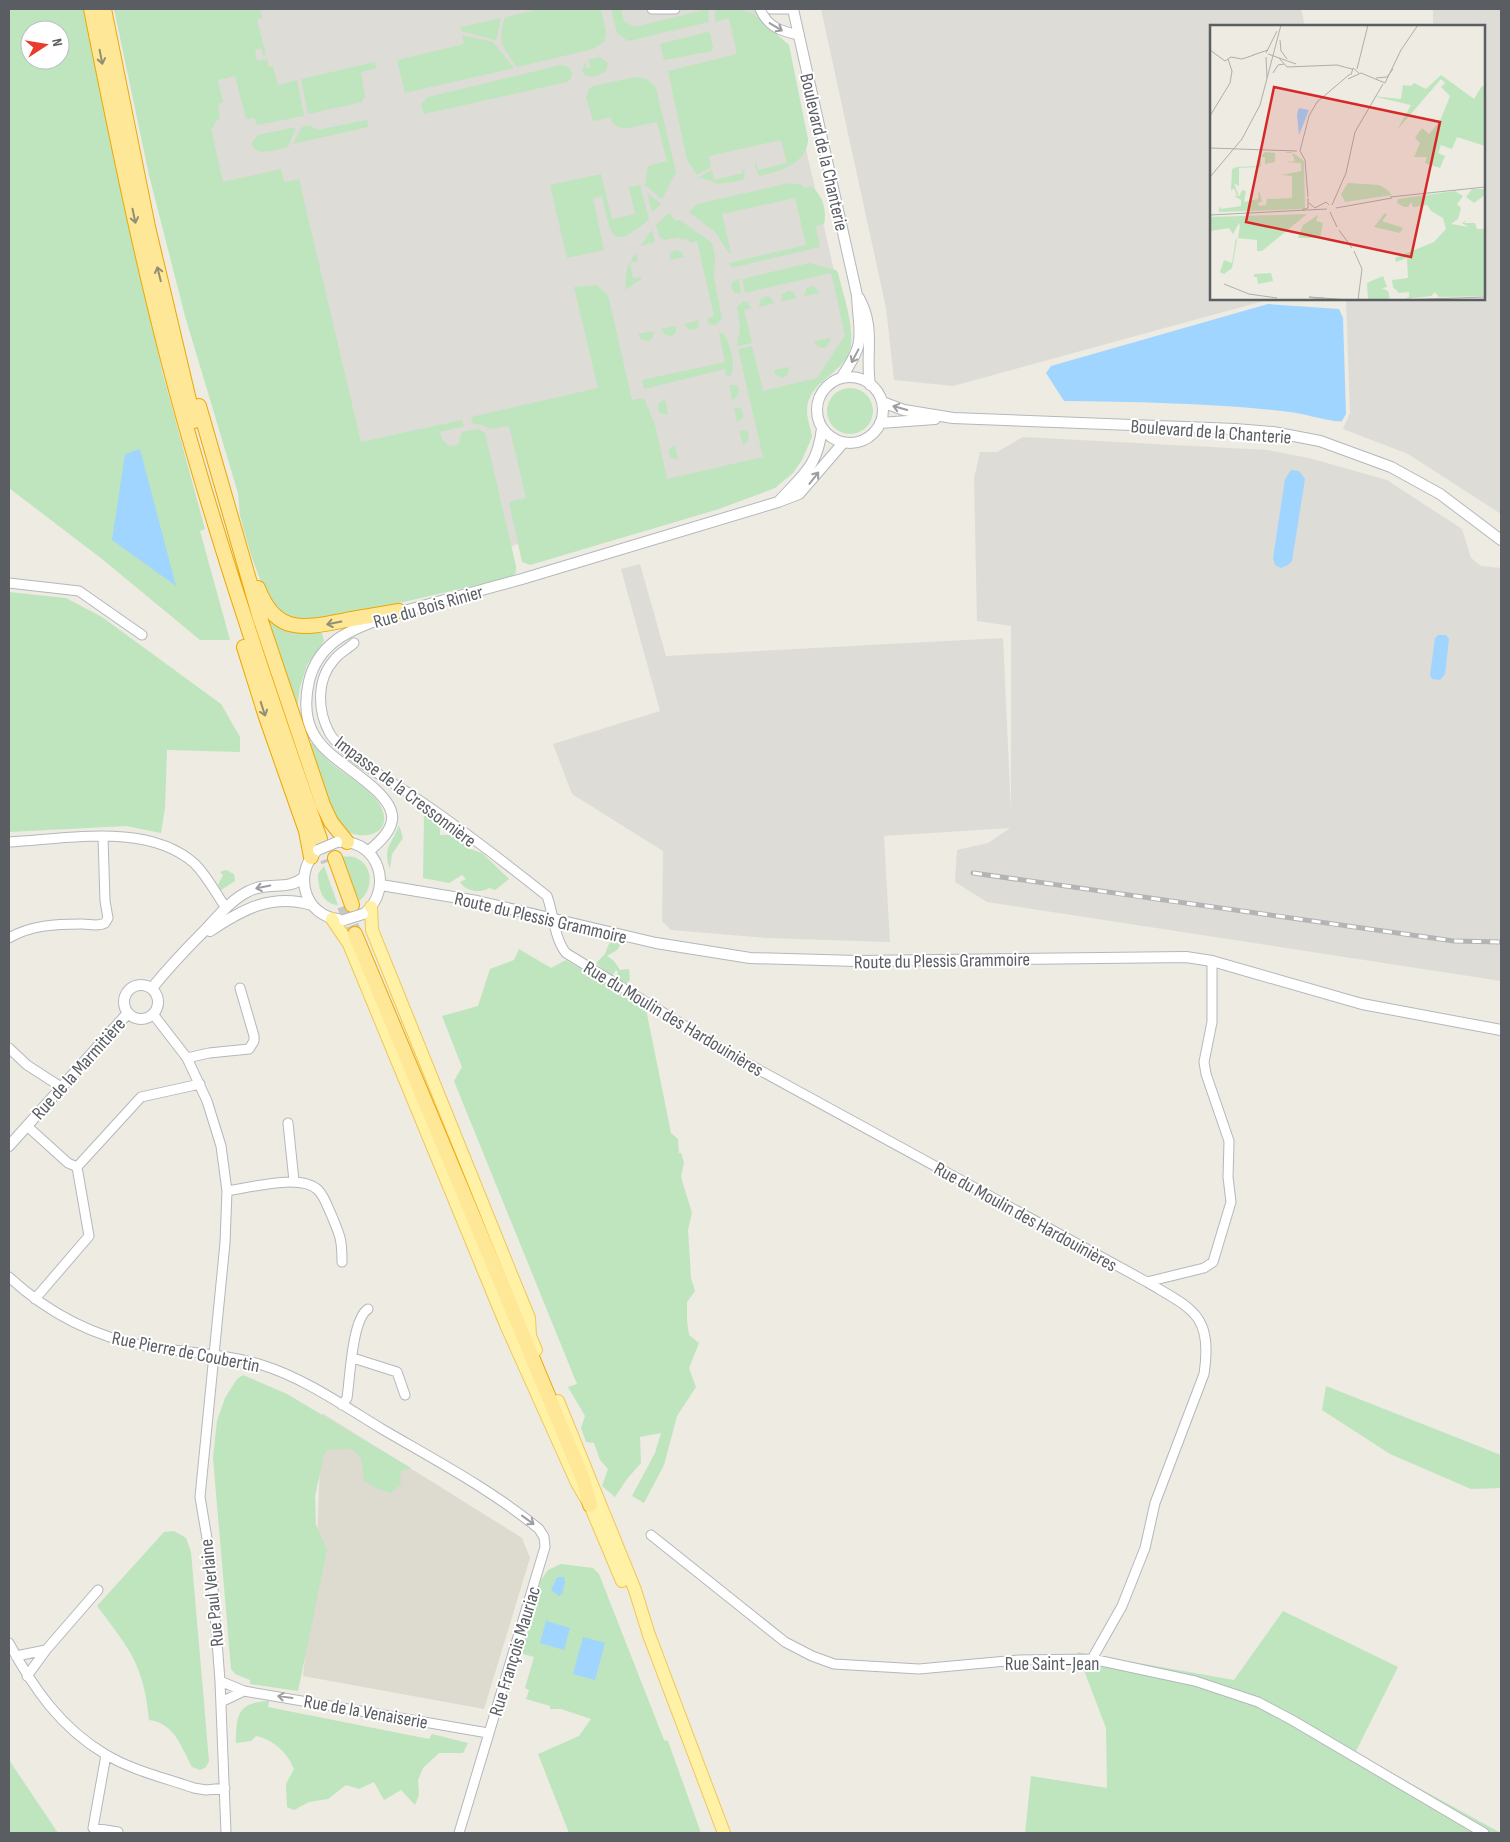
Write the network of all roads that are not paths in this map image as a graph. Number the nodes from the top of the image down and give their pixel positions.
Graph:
1 (91, 9) edge
2 (104, 9) edge
3 (652, 9) edge
4 (675, 9) edge
5 (760, 9) edge
6 (771, 9) edge
7 (793, 9) edge
8 (799, 35) junction
9 (857, 295) junction
10 (170, 321) junction
11 (841, 378) junction
12 (870, 385) junction
13 (882, 402) junction
14 (953, 418) junction
15 (880, 423) junction
16 (822, 428) junction
17 (842, 443) junction
18 (196, 460) junction
19 (778, 502) junction
20 (233, 521) junction
21 (1501, 540) edge
22 (9, 583) edge
23 (399, 611) junction
24 (142, 635) dead end
25 (354, 643) dead end
26 (103, 837) junction
27 (9, 842) edge
28 (326, 845) junction
29 (368, 852) junction
30 (331, 860) tunnel mouth
31 (303, 878) junction
32 (381, 884) junction
33 (312, 905) junction
34 (226, 908) junction
35 (367, 911) junction
36 (343, 912) junction
37 (554, 921) junction
38 (9, 938) edge
39 (195, 941) junction
40 (1212, 961) junction
41 (152, 988) junction
42 (240, 988) dead end
43 (128, 1013) junction
44 (154, 1014) junction
45 (1501, 1030) edge
46 (9, 1048) edge
47 (187, 1058) junction
48 (200, 1084) junction
49 (61, 1087) junction
50 (288, 1123) dead end
51 (27, 1126) junction
52 (9, 1146) edge
53 (77, 1166) junction
54 (294, 1181) junction
55 (227, 1191) junction
56 (342, 1262) dead end
57 (9, 1277) edge
58 (1147, 1282) junction
59 (35, 1299) junction
60 (368, 1309) dead end
61 (530, 1336) junction
62 (213, 1354) junction
63 (353, 1358) junction
64 (404, 1395) dead end
65 (342, 1405) junction
66 (488, 1493) joint
67 (590, 1505) junction
68 (652, 1535) dead end
69 (98, 1590) dead end
70 (649, 1635) junction
71 (9, 1644) edge
72 (46, 1650) junction
73 (16, 1656) junction
74 (1092, 1660) junction
75 (27, 1676) junction
76 (220, 1680) junction
77 (244, 1691) junction
78 (221, 1702) junction
79 (488, 1733) junction
80 (106, 1755) junction
81 (225, 1788) junction
82 (118, 1832) dead end
83 (226, 1833) edge
84 (459, 1833) edge
85 (724, 1833) edge
86 (1484, 1833) edge

1 -> 18 highway
10 -> 2 highway
3 - 4 street
5 -> 8 street
6 - 7 street
7 - 8 street, Boulevard de la Chanterie
8 - 9 street, Boulevard de la Chanterie
9 -> 11 street, Boulevard de la Chanterie
9 - 12 street, Boulevard de la Chanterie
10 - 20 highway
10 - 28 highway
11 - 12 street
11 - 16 street
12 - 13 street
14 -> 13 street, Boulevard de la Chanterie
13 - 15 street
14 - 15 street, Boulevard de la Chanterie
14 - 21 street, Boulevard de la Chanterie
15 - 17 street
16 - 17 street
16 - 19 street, Rue du Bois Rinier
19 -> 17 street, Rue du Bois Rinier
18 - 28 highway
18 -> 28 highway
19 - 23 street, Rue du Bois Rinier
23 -> 20 highway
20 - 28 highway
22 - 24 street
23 - 29 street, Rue du Bois Rinier
25 - 37 street, Impasse de la Cressonnière
26 - 27 street
26 - 34 street
26 - 38 street
28 - 29 street
28 - 31 street
29 - 32 street
30 - 36 highway
31 - 33 street
31 -> 34 street
32 - 35 street
32 - 37 street, Route du Plessis Grammoire
33 - 36 street
33 - 39 street
34 - 39 street
35 - 36 street, bridge
35 - 61 main road
36 - 67 main road
37 - 40 street, Route du Plessis Grammoire
37 - 58 street, Rue du Moulin des Hardouinières
39 - 41 street
40 - 45 street, Route du Plessis Grammoire
40 - 58 street
41 - 43 street
41 - 44 street
42 - 47 street
43 - 44 street
43 - 49 street, Rue de la Marmitière
44 - 47 street, Rue Paul Verlaine
46 - 49 street
47 - 48 street, Rue Paul Verlaine
48 - 53 street
48 - 55 street, Rue Paul Verlaine
49 - 51 street, Rue de la Marmitière
50 - 54 street
51 - 52 street, Rue de la Marmitière
51 - 53 street
53 - 59 street
54 - 55 street
54 - 56 street
55 - 62 street, Rue Paul Verlaine
57 - 59 street, Rue Pierre de Coubertin
58 - 74 street, Rue du Moulin des Hardouinières
59 - 62 street, Rue Pierre de Coubertin
60 - 63 street
61 - 67 highway
61 - 70 main road
62 - 65 street, Rue Pierre de Coubertin
62 - 76 street, Rue Paul Verlaine
63 - 64 street
63 - 65 street
65 - 66 street, Rue Pierre de Coubertin
66 -> 79 street, Rue François Mauriac
67 - 70 main road
68 - 74 street, Rue Saint-Jean
69 - 72 street
70 - 85 main road
71 - 73 street
72 - 73 street
72 - 75 street
73 - 75 street
74 - 86 street, Rue Saint-Jean
75 - 80 street
76 - 77 street, Rue de la Venaiserie
76 - 78 street, Rue Paul Verlaine
77 - 78 street
79 -> 77 street, Rue de la Venaiserie
78 - 81 street, Rue Paul Verlaine
79 - 84 street, Rue François Mauriac
80 - 81 street
80 - 82 street
81 - 83 street, Rue Paul Verlaine

